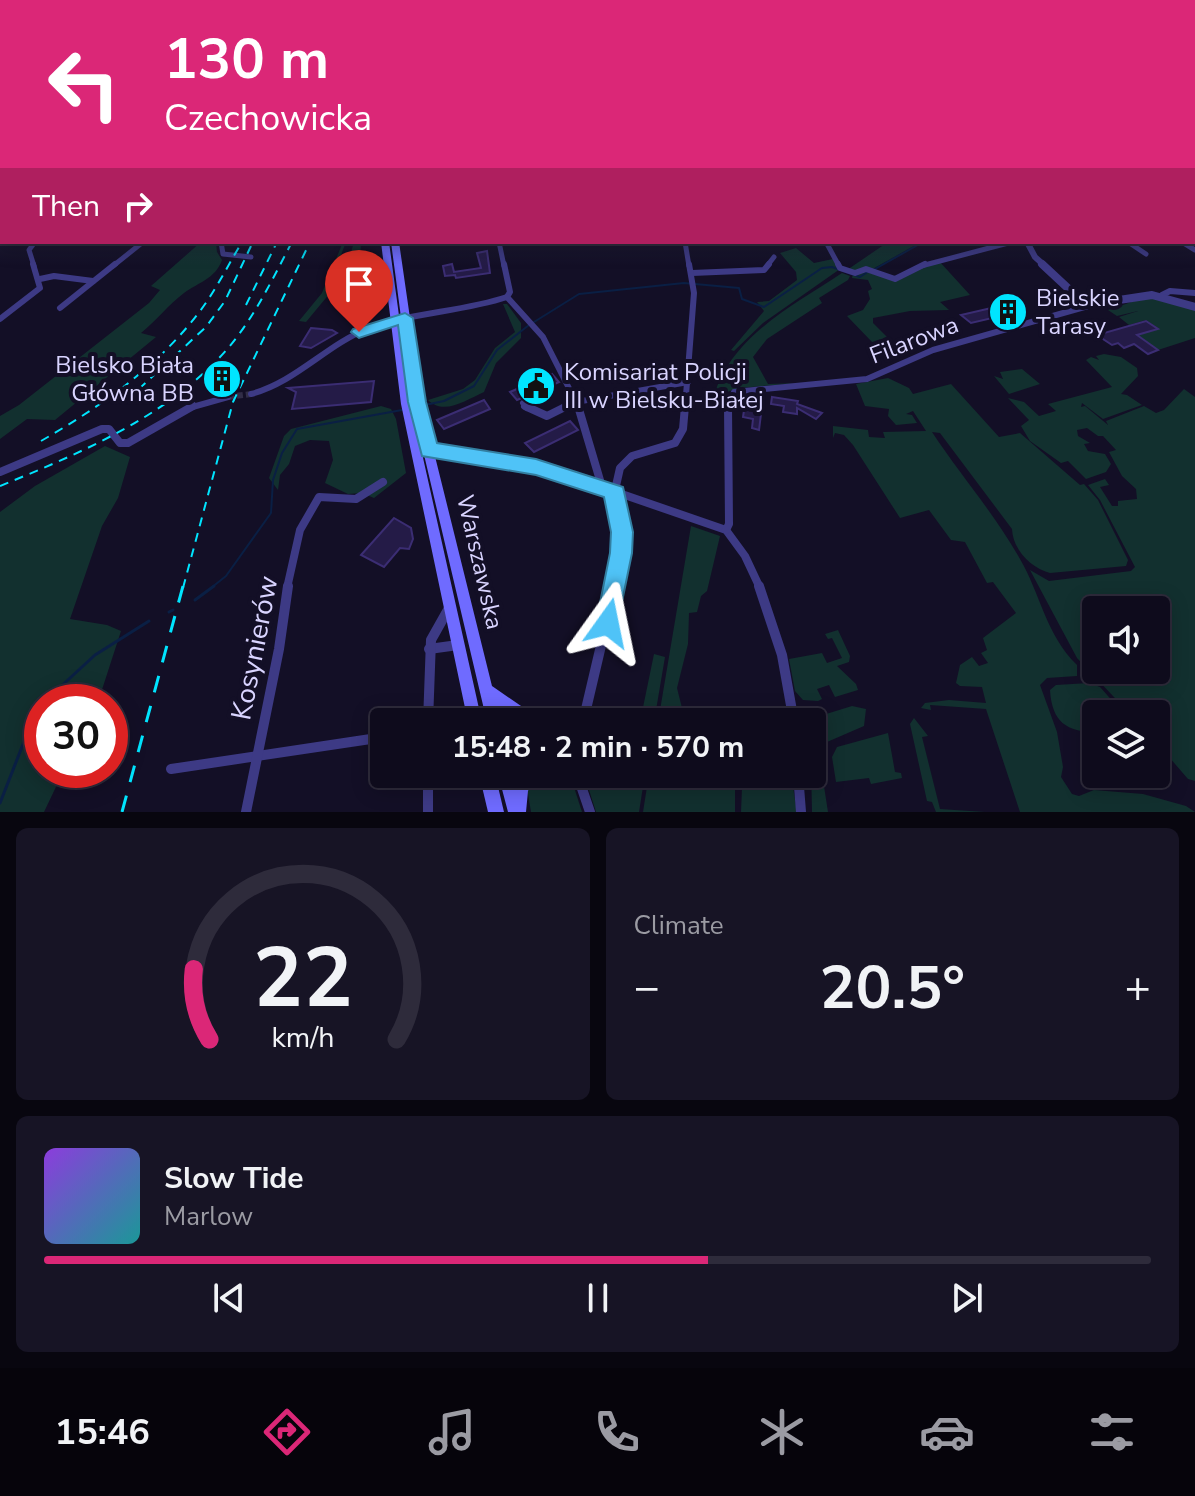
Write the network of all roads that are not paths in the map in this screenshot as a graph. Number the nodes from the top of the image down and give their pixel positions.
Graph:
1 (34, 244) edge
2 (140, 244) edge
3 (221, 244) edge
4 (385, 244) edge
5 (395, 244) edge
6 (499, 244) edge
7 (685, 244) edge
8 (827, 244) edge
9 (1004, 244) edge
10 (1027, 244) edge
11 (1131, 244) edge
12 (1146, 254) dead end
13 (251, 257) dead end
14 (774, 257) dead end
15 (40, 279) junction
16 (693, 280) junction
17 (93, 281) junction
18 (1195, 293) edge
19 (1162, 295) junction
20 (507, 297) junction
21 (1088, 306) junction
22 (1195, 307) edge
23 (60, 308) dead end
24 (0, 319) edge
25 (400, 319) junction
26 (688, 382) junction
27 (251, 394) tunnel mouth
28 (228, 397) tunnel mouth
29 (576, 402) junction
30 (523, 403) dead end
31 (422, 452) junction
32 (0, 472) edge
33 (383, 482) dead end
34 (602, 487) junction
35 (616, 493) junction
36 (726, 530) junction
37 (450, 607) junction
38 (459, 645) junction
39 (429, 649) junction
40 (486, 690) junction
41 (428, 708) edge
42 (472, 708) edge
43 (490, 708) edge
44 (512, 708) edge
45 (586, 708) edge
46 (791, 708) edge
47 (370, 739) edge
48 (256, 757) junction
49 (171, 769) dead end
50 (428, 788) edge
51 (490, 788) edge
52 (510, 788) edge
53 (521, 788) edge
54 (582, 788) edge
55 (799, 788) edge
56 (246, 812) edge
57 (428, 812) edge
58 (496, 812) edge
59 (516, 812) edge
60 (590, 812) edge
61 (801, 812) edge

1 - 15 street
2 - 17 street
3 - 13 street
4 - 25 main road, Warszawska
5 - 25 main road, Warszawska
6 - 20 street
7 - 16 street
8 - 9 street
10 - 21 street
11 - 12 street
14 - 16 street
15 - 17 street
15 - 24 street
16 - 26 street
17 - 23 street
18 - 19 street, Filarowa
19 - 21 street, Filarowa
19 - 22 street
20 - 25 street
20 - 29 street
21 - 36 street, Filarowa
25 - 27 street
25 - 31 main road, Warszawska
26 - 29 street
26 - 35 street
28 - 32 street
29 - 30 street
29 - 34 street
31 - 34 street
31 - 37 main road, Warszawska
31 - 40 main road, Warszawska
33 - 48 street, Kosynierów
34 - 35 street
35 - 36 street
35 - 45 street
36 - 46 street
37 - 38 main road, Warszawska
37 - 39 street
38 - 39 street
38 - 42 main road, Warszawska
39 - 41 street
40 - 43 main road, Warszawska
40 - 44 main road
47 - 48 street
48 - 49 street
48 - 56 street, Kosynierów
50 - 57 street
51 - 58 main road
52 - 59 main road
53 - 59 main road
54 - 60 street
55 - 61 street

